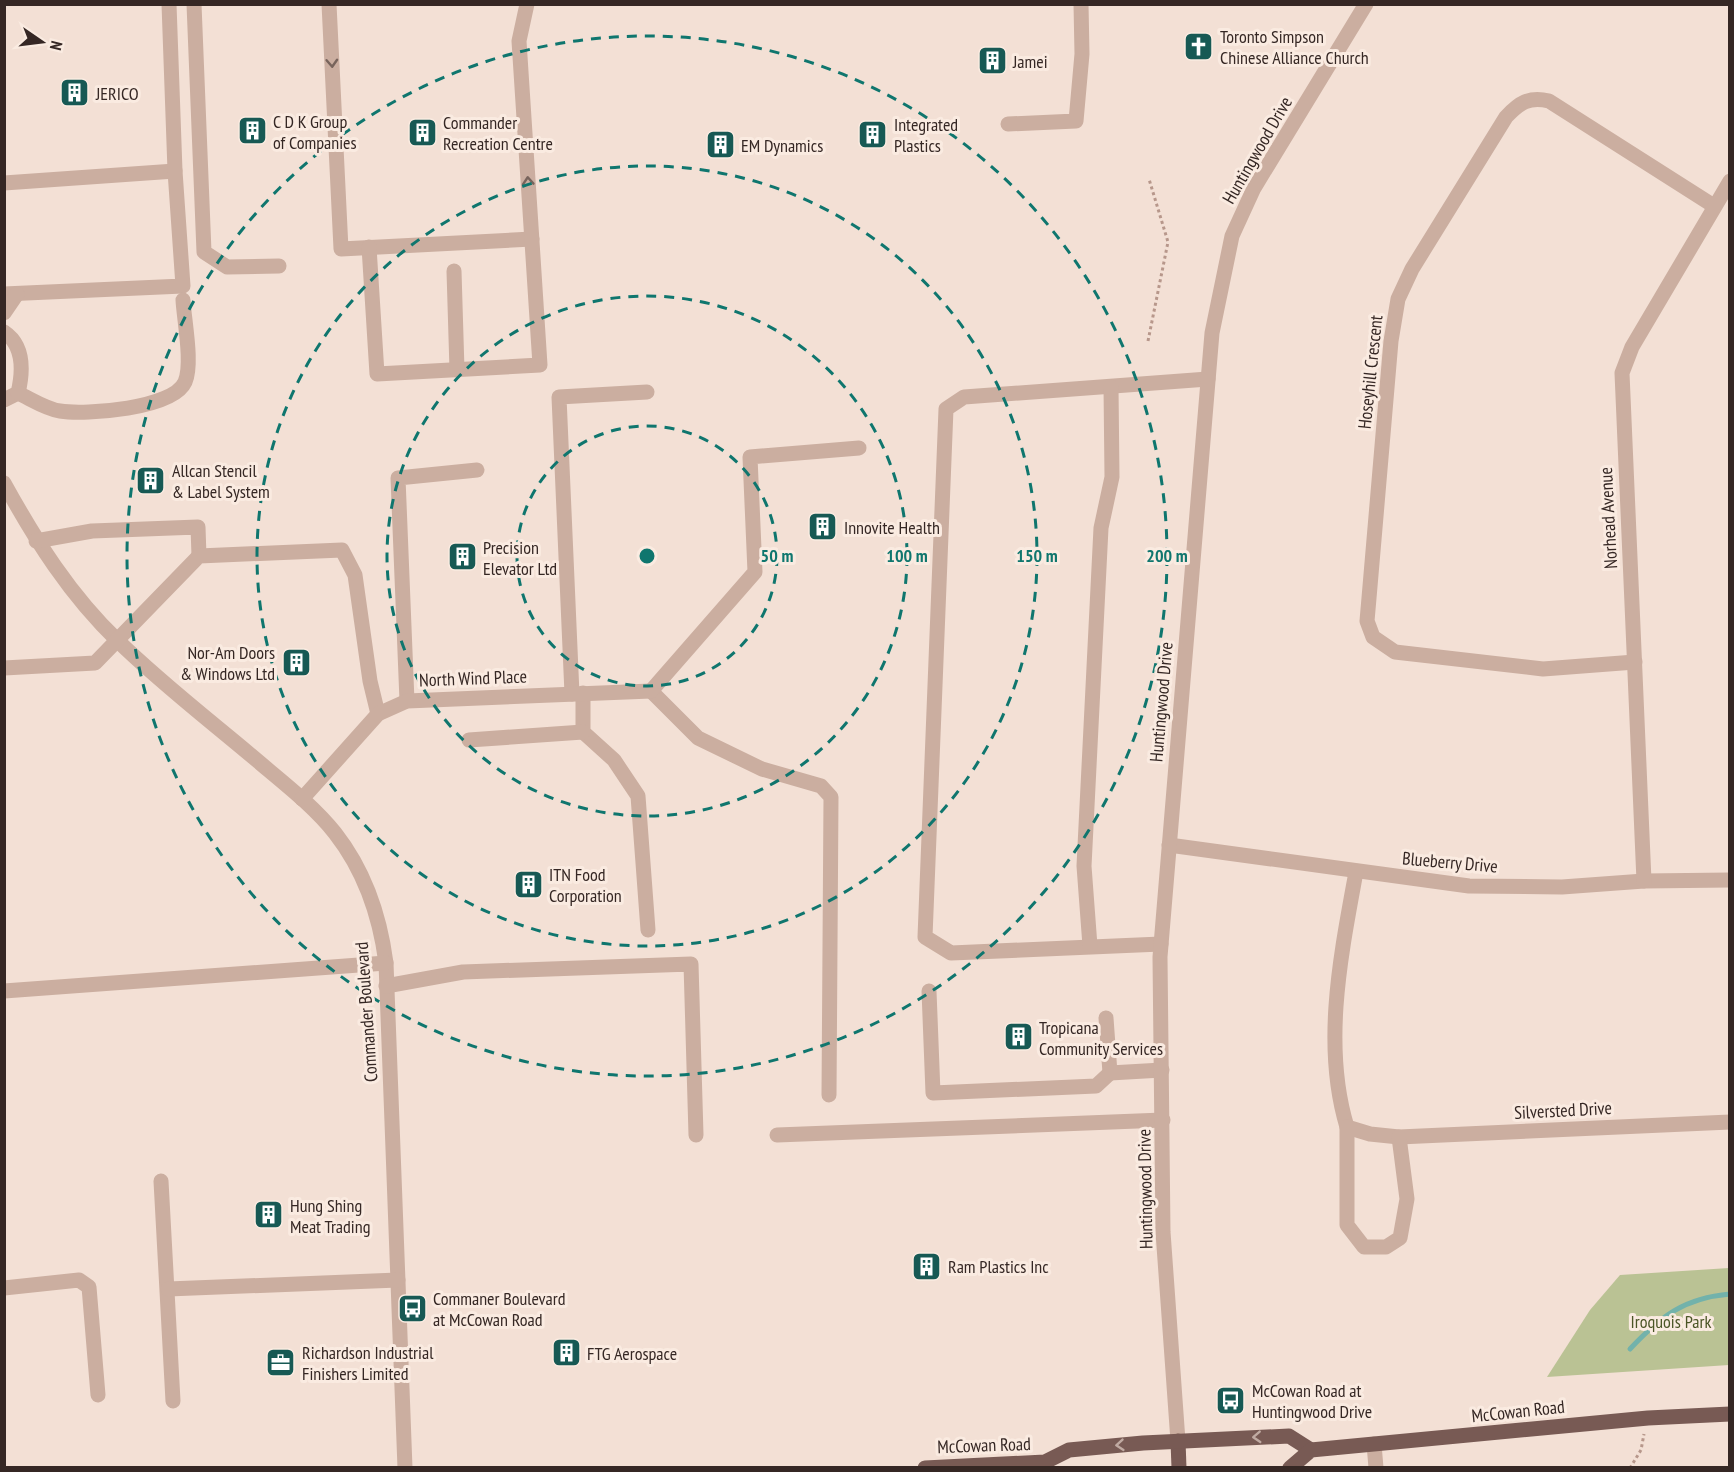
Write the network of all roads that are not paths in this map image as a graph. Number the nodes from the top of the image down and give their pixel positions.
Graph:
1 (169, 4) edge
2 (194, 4) edge
3 (329, 4) edge
4 (527, 4) edge
5 (1081, 4) edge
6 (1366, 4) edge
7 (1008, 124) dead end
8 (175, 171) junction
9 (1730, 181) edge
10 (4, 183) edge
11 (1714, 206) junction
12 (531, 239) junction
13 (369, 248) junction
14 (279, 266) dead end
15 (454, 271) dead end
16 (11, 294) edge
17 (183, 300) dead end
18 (4, 313) edge
19 (4, 332) edge
20 (457, 370) junction
21 (1208, 379) junction
22 (1111, 387) junction
23 (647, 392) dead end
24 (11, 397) edge
25 (859, 448) dead end
26 (477, 470) dead end
27 (4, 483) edge
28 (36, 541) junction
29 (199, 556) junction
30 (118, 641) junction
31 (1635, 662) junction
32 (4, 668) edge
33 (651, 690) junction
34 (578, 693) junction
35 (407, 701) junction
36 (378, 714) junction
37 (583, 732) junction
38 (469, 740) dead end
39 (302, 799) junction
40 (1169, 845) junction
41 (1356, 872) junction
42 (1730, 880) edge
43 (1644, 881) junction
44 (648, 930) dead end
45 (1161, 944) junction
46 (1090, 946) junction
47 (386, 963) junction
48 (386, 986) junction
49 (929, 990) dead end
50 (4, 991) edge
51 (1106, 1018) dead end
52 (1162, 1070) junction
53 (1110, 1072) junction
54 (829, 1095) dead end
55 (1163, 1120) junction
56 (1730, 1122) edge
57 (1347, 1127) junction
58 (777, 1135) dead end
59 (696, 1136) dead end
60 (1399, 1137) junction
61 (161, 1181) dead end
62 (398, 1280) junction
63 (4, 1288) edge
64 (168, 1289) junction
65 (98, 1395) dead end
66 (173, 1401) dead end
67 (1730, 1414) edge
68 (1178, 1441) junction
69 (1374, 1444) junction
70 (1311, 1450) junction
71 (1049, 1465) edge
72 (405, 1467) edge
73 (925, 1467) edge
74 (1179, 1467) edge
75 (1290, 1467) edge
76 (1376, 1467) edge

1 - 8 street
2 - 14 street
3 -> 13 street
12 -> 4 street
5 - 7 street
6 - 21 street, Huntingwood Drive
8 - 10 street
8 - 16 street
9 - 11 street, Norhead Avenue
11 - 31 street, Norhead Avenue
11 - 31 street, Hoseyhill Crescent
12 - 13 street
12 - 20 street
13 - 20 street
15 - 20 street
16 - 18 street
17 - 24 street
19 - 24 street
21 - 22 street
21 - 40 street, Huntingwood Drive
22 - 46 street
22 - 46 street
23 - 34 street
25 - 33 street
26 - 35 street
27 - 28 street, Commander Boulevard
28 - 29 street
28 - 30 street, Commander Boulevard
29 - 30 street
29 - 36 street
30 - 32 street
30 - 39 street, Commander Boulevard
31 - 43 street, Norhead Avenue
33 - 34 street, North Wind Place
33 - 54 street
34 - 35 street, North Wind Place
34 - 37 street
35 - 36 street, North Wind Place
36 - 39 street, North Wind Place
37 - 38 street
37 - 44 street
39 - 47 street, Commander Boulevard
40 - 41 street, Blueberry Drive
40 - 45 street, Huntingwood Drive
41 - 43 street, Blueberry Drive
41 - 57 street
42 - 43 street, Blueberry Drive
45 - 46 street
45 - 52 street, Huntingwood Drive
47 - 48 street, Commander Boulevard
47 - 50 street
48 - 59 street
48 - 62 street, Commander Boulevard
49 - 53 street
51 - 53 street
52 - 53 street
52 - 55 street, Huntingwood Drive
55 - 58 street
55 - 68 street, Huntingwood Drive
56 - 60 street, Silversted Drive
57 - 60 street, Silversted Drive
57 - 60 street
61 - 64 street
62 - 64 street
62 - 72 street, Commander Boulevard
63 - 65 street
64 - 66 street
67 - 69 main road, McCowan Road
70 -> 68 main road, McCowan Road
68 -> 71 main road, McCowan Road
68 - 74 main road
69 - 70 main road, McCowan Road
69 - 76 street
70 - 75 main road
71 - 73 main road, McCowan Road

